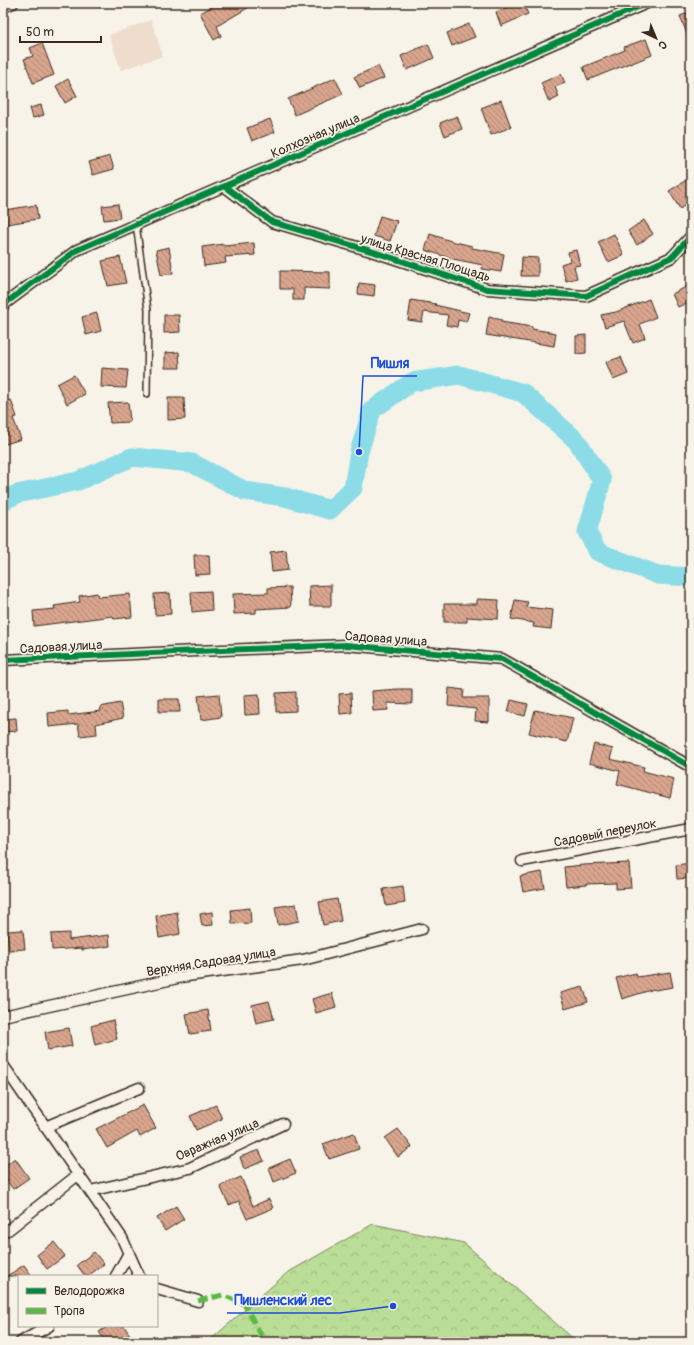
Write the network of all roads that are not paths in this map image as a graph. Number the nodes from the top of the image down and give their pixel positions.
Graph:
1 (13, 3) edge
2 (647, 3) edge
3 (3, 7) edge
4 (224, 186) junction
5 (136, 224) junction
6 (691, 236) edge
7 (3, 305) edge
8 (147, 394) dead end
9 (3, 660) edge
10 (691, 767) edge
11 (691, 827) edge
12 (522, 861) dead end
13 (422, 929) dead end
14 (3, 1016) edge
15 (3, 1065) edge
16 (139, 1088) dead end
17 (283, 1124) dead end
18 (45, 1127) junction
19 (78, 1174) junction
20 (90, 1191) junction
21 (8, 1230) dead end
22 (129, 1253) junction
23 (117, 1275) edge
24 (139, 1275) edge
25 (158, 1289) edge
26 (198, 1301) dead end
27 (47, 1327) edge
28 (21, 1342) edge

1 - 3 street
2 - 4 street, Колхозная улица
4 - 5 street, Колхозная улица
4 - 6 street, улица Красная Площадь
5 - 7 street, Колхозная улица
5 - 8 lane
9 - 10 street, Садовая улица
11 - 12 street, Садовый переулок
13 - 14 street, Верхняя Садовая улица
15 - 18 street
16 - 18 street
17 - 20 street, Овражная улица
18 - 19 street
19 - 20 street
19 - 21 street
20 - 22 street
22 - 23 street
22 - 24 street
25 - 26 street
27 - 28 street

